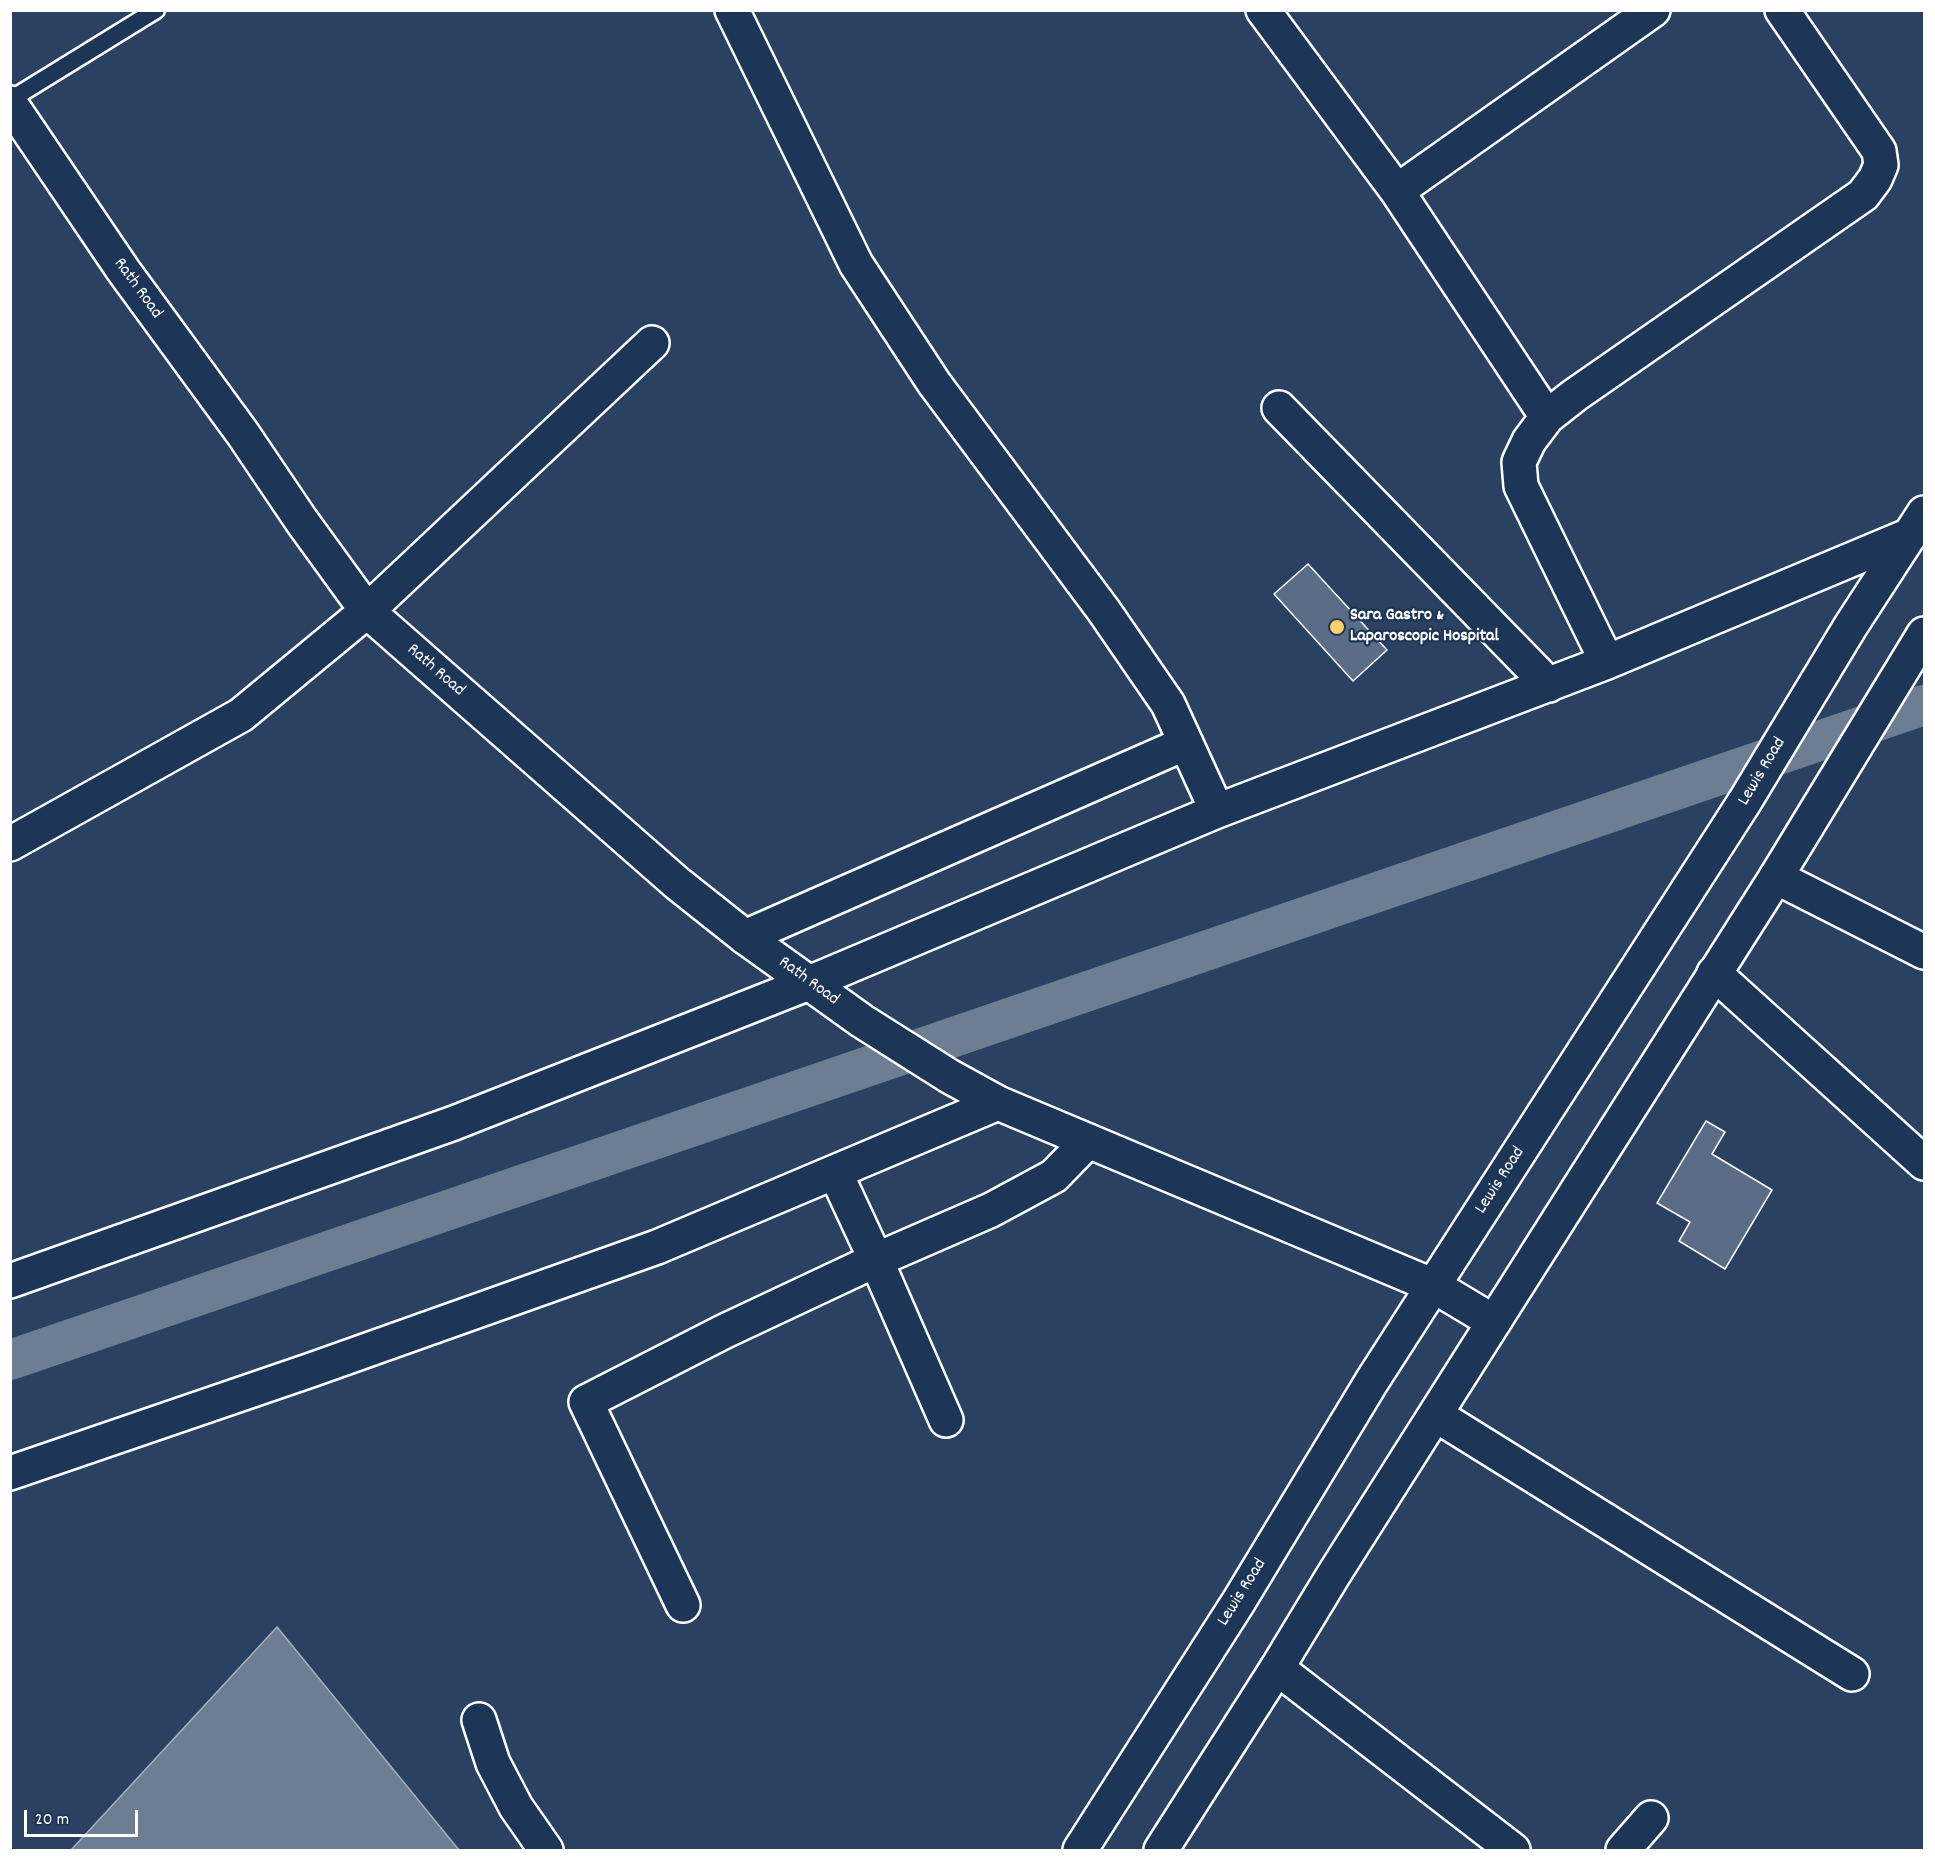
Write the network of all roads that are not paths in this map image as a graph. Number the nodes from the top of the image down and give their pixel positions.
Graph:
1 (156, 10) edge
2 (732, 10) edge
3 (1263, 10) edge
4 (1653, 10) edge
5 (1782, 10) edge
6 (10, 101) edge
7 (1397, 191) junction
8 (652, 342) dead end
9 (1279, 408) dead end
10 (1546, 417) junction
11 (1917, 524) edge
12 (368, 611) junction
13 (1922, 638) edge
14 (1607, 662) junction
15 (1549, 685) junction
16 (1186, 743) junction
17 (1217, 811) junction
18 (10, 844) edge
19 (1776, 877) junction
20 (745, 937) junction
21 (1924, 952) edge
22 (1714, 974) junction
23 (809, 983) junction
24 (998, 1103) junction
25 (1088, 1141) junction
26 (1924, 1163) edge
27 (835, 1172) junction
28 (876, 1260) junction
29 (10, 1281) edge
30 (1434, 1286) junction
31 (1494, 1322) junction
32 (1436, 1415) junction
33 (946, 1420) dead end
34 (10, 1473) edge
35 (683, 1605) dead end
36 (1277, 1668) junction
37 (1852, 1674) dead end
38 (479, 1720) dead end
39 (1651, 1818) dead end
40 (546, 1851) edge
41 (1080, 1851) edge
42 (1161, 1851) edge
43 (1513, 1851) edge
44 (1623, 1851) edge

1 - 6 lane
2 - 16 street
3 - 7 street
4 - 7 street
5 - 10 street
6 - 12 street, Rath Road
7 - 10 street
8 - 12 street
9 - 15 street
10 - 14 street
11 - 14 street
11 - 30 street, Lewis Road
12 - 18 street
12 - 20 street, Rath Road
13 - 19 street
14 - 15 street
15 - 17 street
16 - 17 street
16 - 20 street
17 - 23 street
19 - 21 street
19 - 22 street
20 - 23 street, Rath Road
22 - 26 street
22 - 31 street
23 - 24 street, Rath Road
23 - 29 street
24 - 25 street, Rath Road
24 - 27 street
25 - 28 street
25 - 30 street, Rath Road
27 - 28 street
27 - 34 street
28 - 33 street
28 - 35 street
30 - 31 street, Rath Road
30 - 41 street, Lewis Road
31 - 32 street
32 - 36 street
32 - 37 street
36 - 42 street
36 - 43 street
38 - 40 street
39 - 44 street

